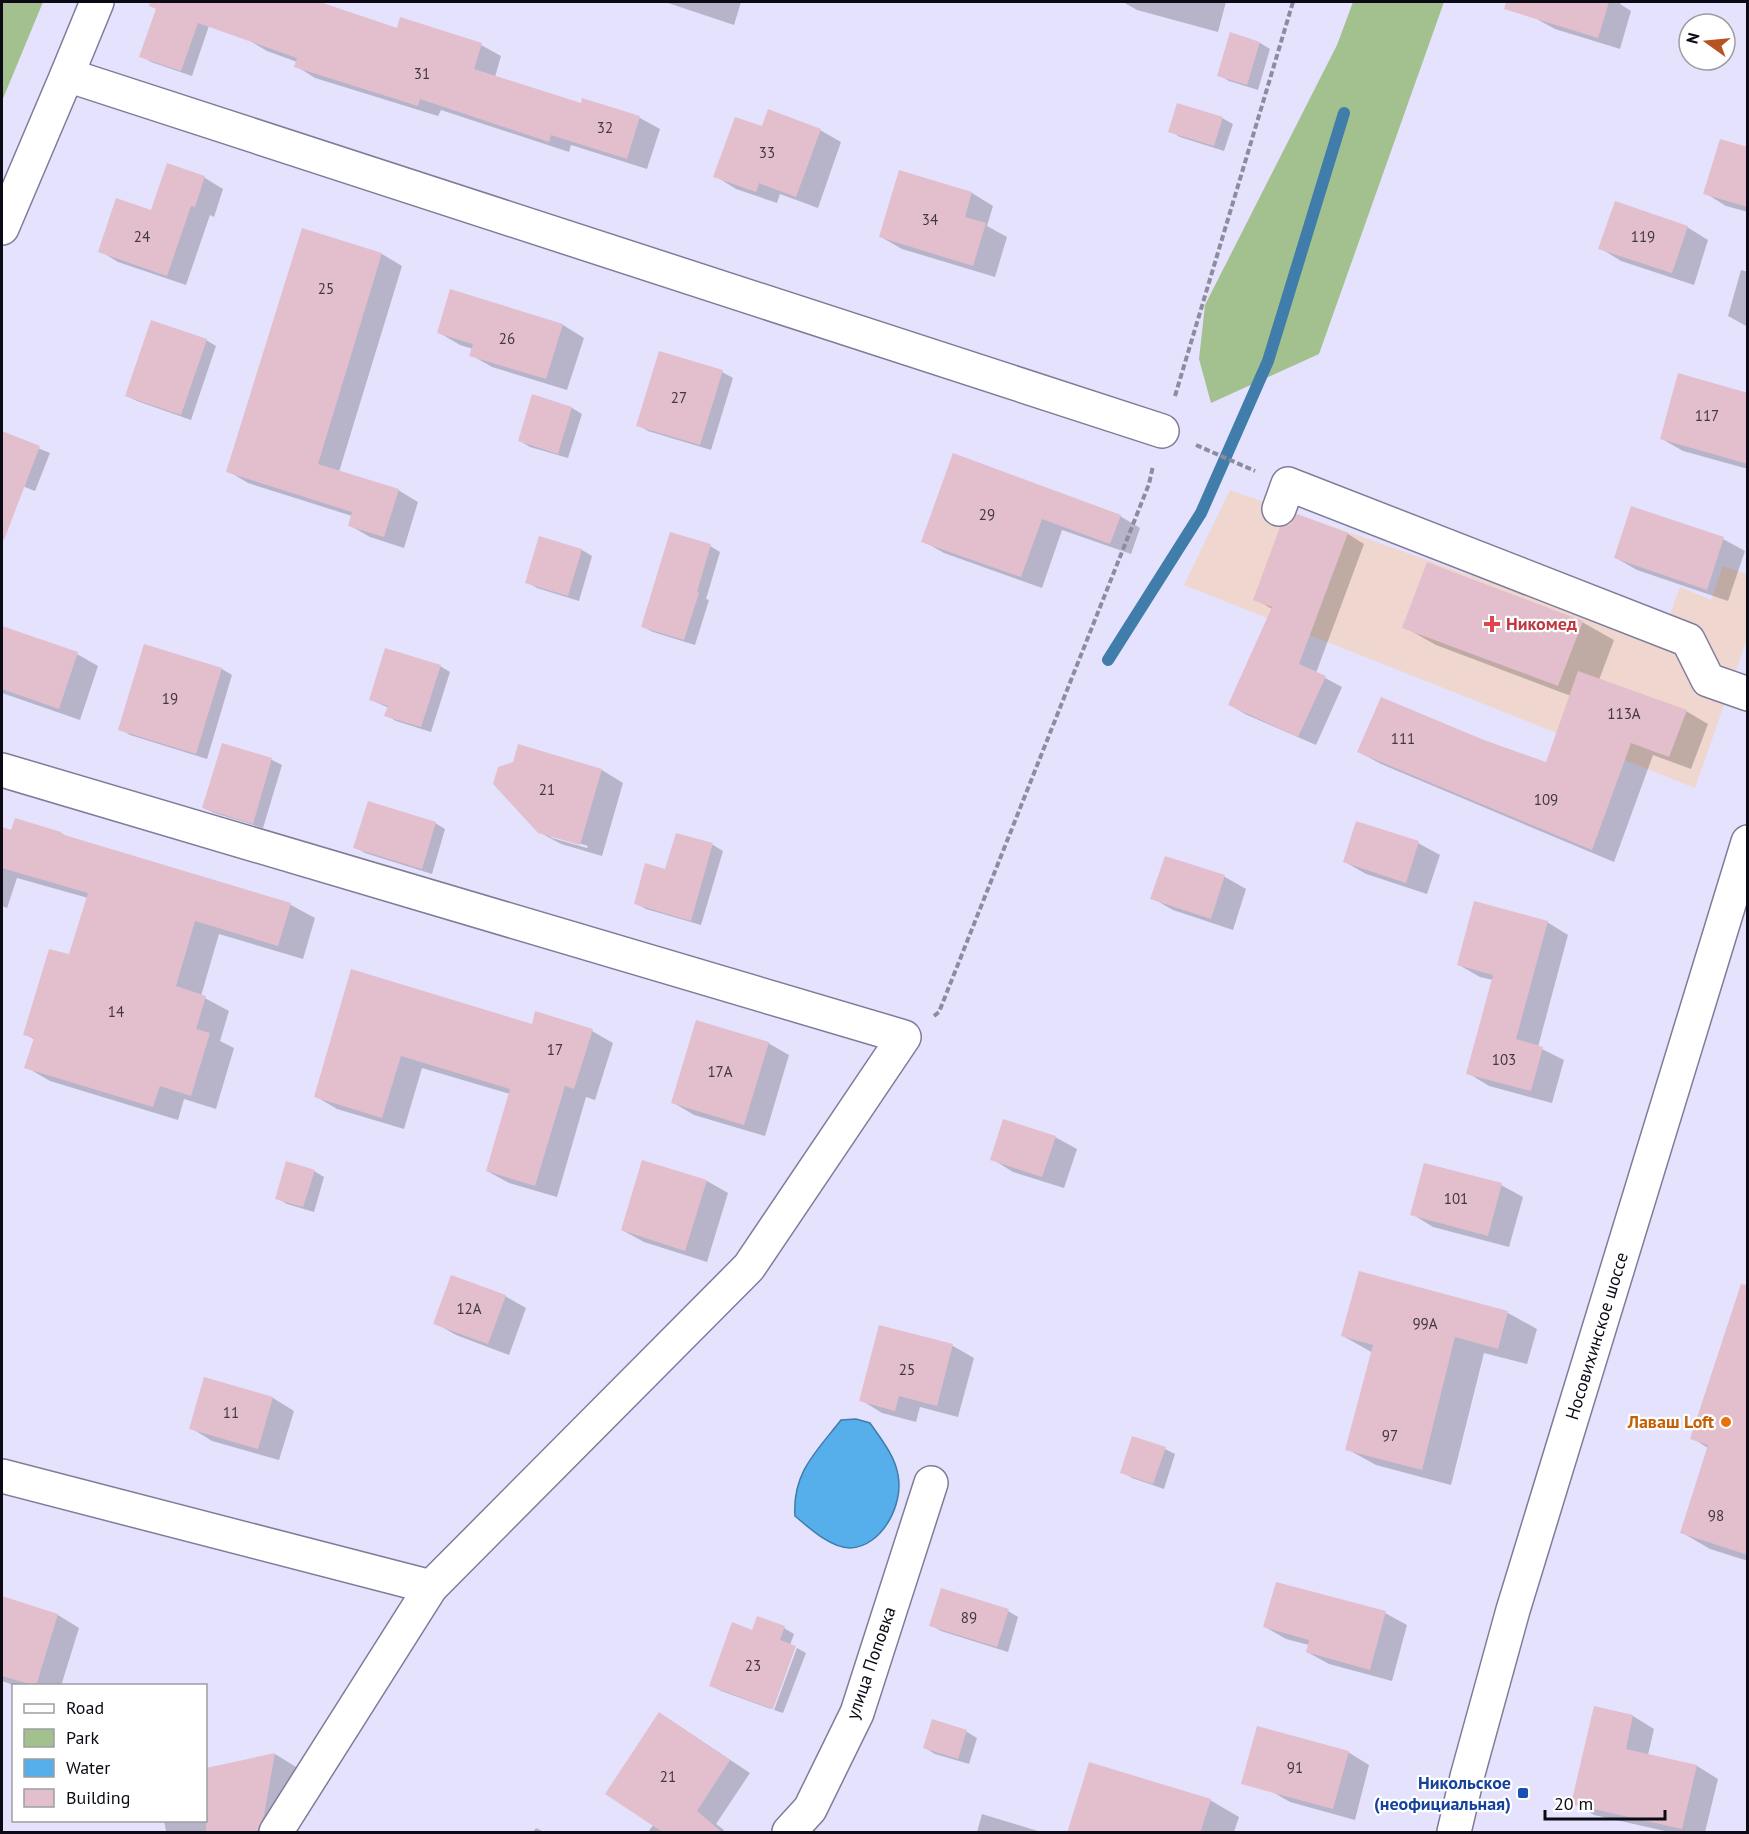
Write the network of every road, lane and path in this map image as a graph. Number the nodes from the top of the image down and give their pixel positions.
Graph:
1 (97, 2) edge
2 (1293, 2) edge
3 (67, 75) junction
4 (2, 228) edge
5 (1175, 436) junction
6 (1284, 497) joint
7 (1748, 694) edge
8 (2, 770) edge
9 (1748, 842) edge
10 (904, 1037) junction
11 (2, 1476) edge
12 (931, 1483) dead end
13 (431, 1587) junction
14 (276, 1833) edge
15 (789, 1833) edge
16 (1454, 1833) edge

1 - 3 street
2 - 5 path
3 - 4 street
3 - 5 street
5 - 6 path
5 - 10 path
6 - 7 street
8 - 10 street
9 - 16 street, Носовихинское шоссе
10 - 13 street
11 - 13 street
12 - 15 street, улица Поповка
13 - 14 street

